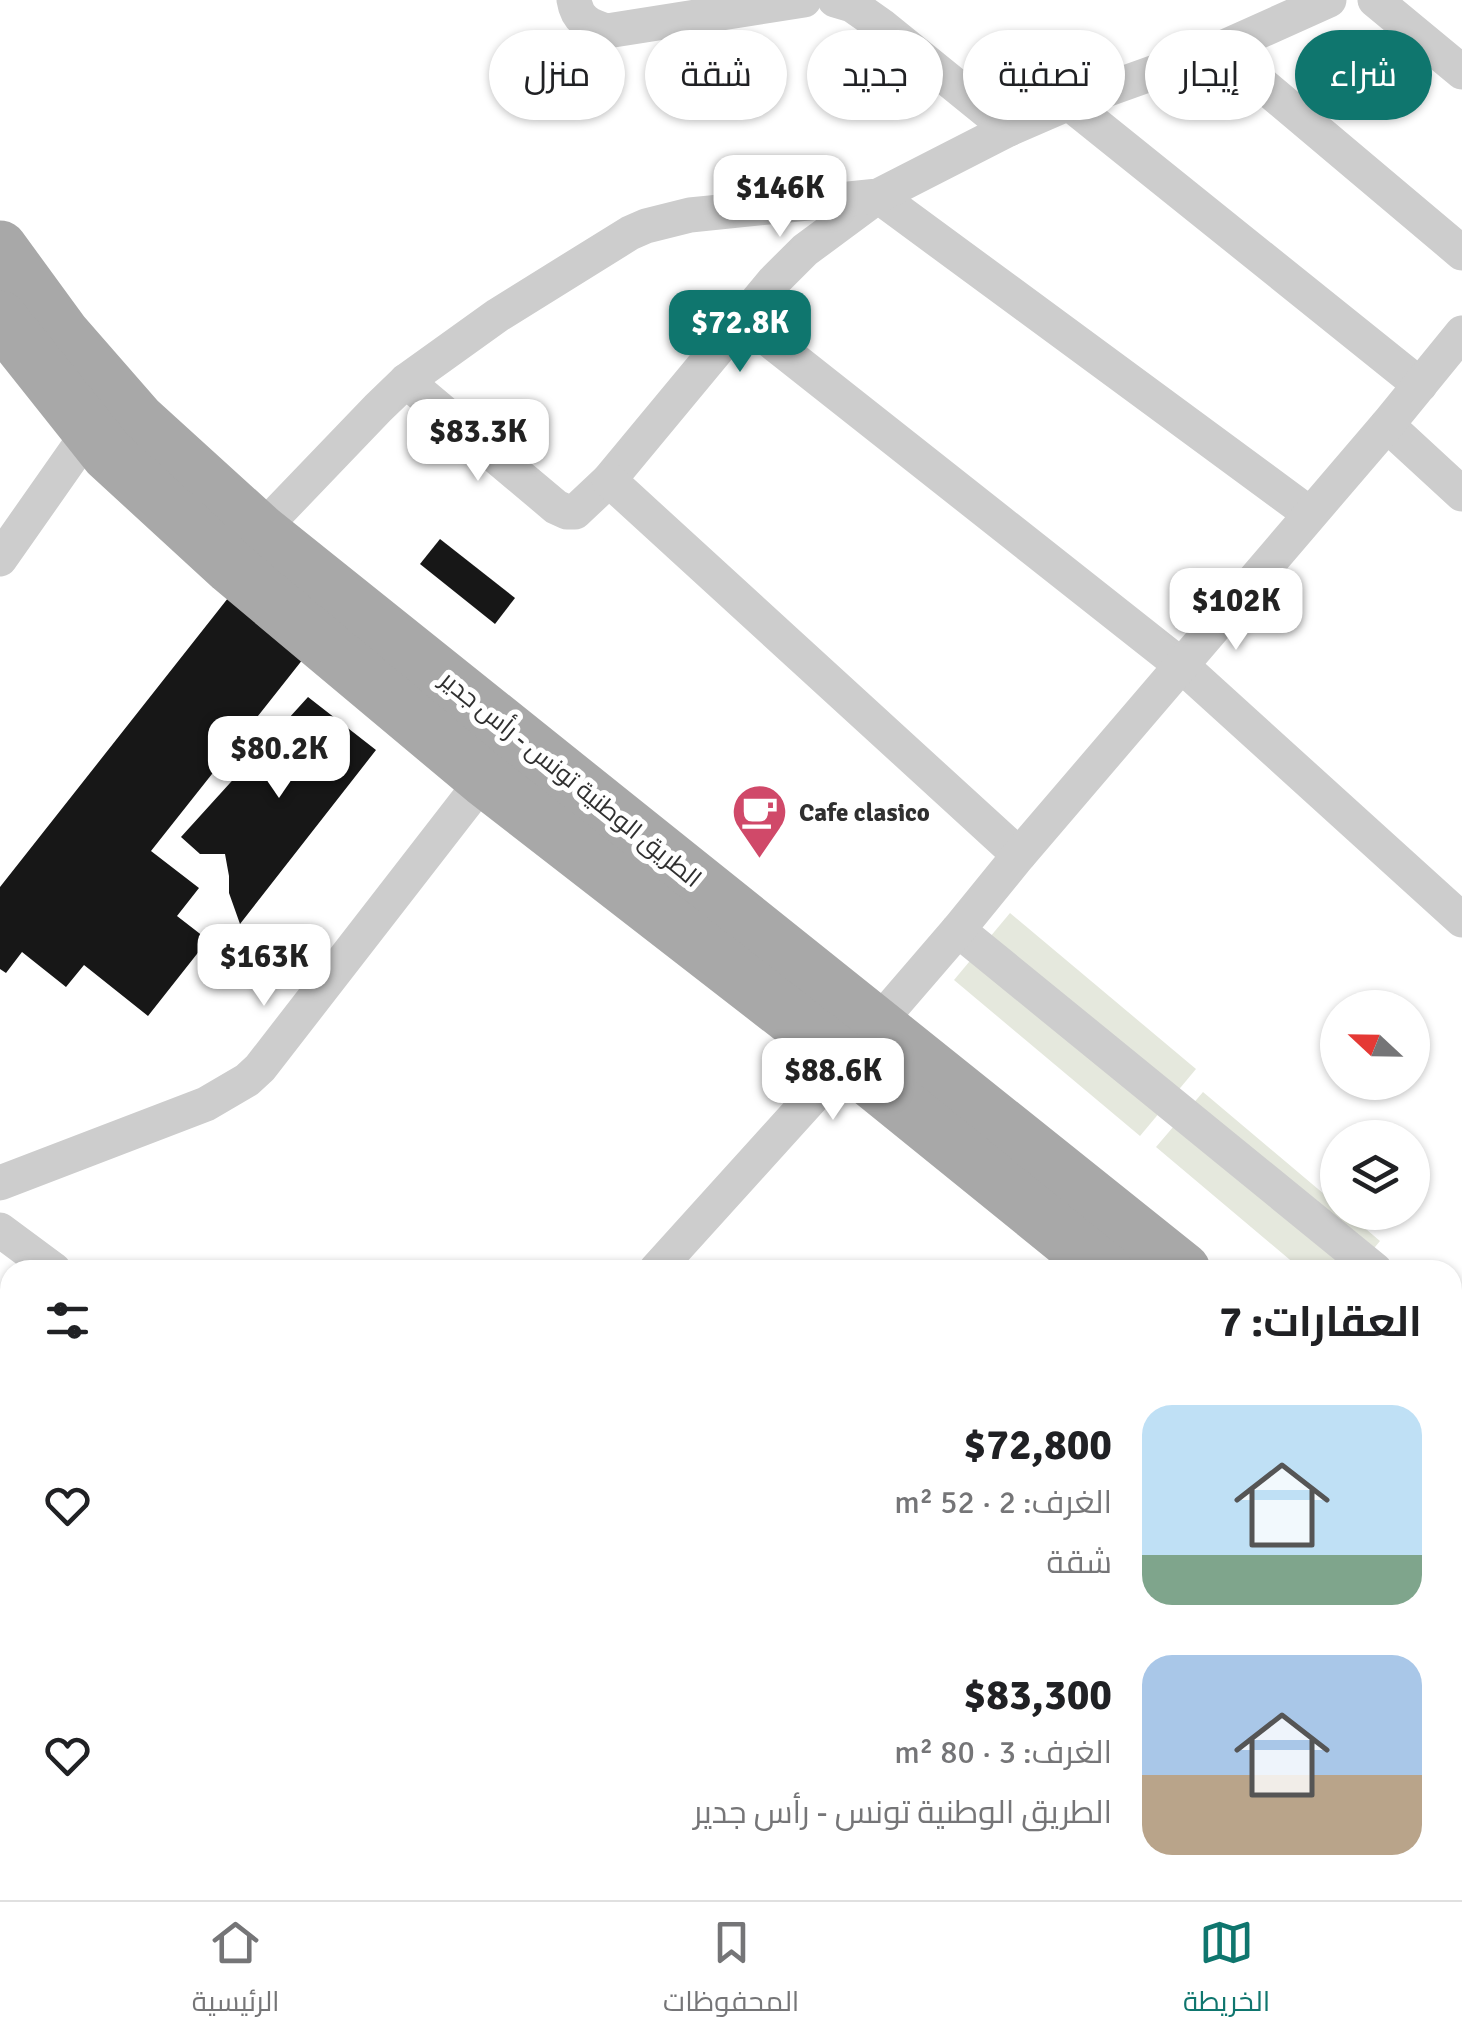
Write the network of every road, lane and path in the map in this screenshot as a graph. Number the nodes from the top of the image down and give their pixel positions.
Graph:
1 (574, 0) edge
2 (804, 0) edge
3 (835, 0) edge
4 (1328, 0) edge
5 (1376, 0) edge
6 (1262, 30) edge
7 (1462, 72) edge
8 (1275, 95) edge
9 (1029, 120) edge
10 (1089, 120) edge
11 (1009, 129) junction
12 (878, 196) junction
13 (0, 248) edge
14 (1462, 253) edge
15 (0, 318) edge
16 (744, 320) junction
17 (1462, 333) edge
18 (406, 381) junction
19 (1420, 384) junction
20 (1387, 425) junction
21 (112, 435) junction
22 (609, 480) junction
23 (1459, 484) edge
24 (1310, 514) junction
25 (260, 530) junction
26 (0, 559) edge
27 (1182, 666) junction
28 (484, 779) junction
29 (1019, 855) junction
30 (1462, 920) edge
31 (958, 930) junction
32 (861, 1042) junction
33 (0, 1183) edge
34 (0, 1230) edge
35 (40, 1260) edge
36 (665, 1260) edge
37 (1094, 1260) edge
38 (1169, 1260) edge
39 (1363, 1260) edge

1 - 2 street
3 - 11 street
4 - 6 street
5 - 7 street
8 - 14 street
9 - 11 street
10 - 19 street
11 - 12 street
12 - 16 street
12 - 18 street
12 - 24 street
13 - 21 main road, الطريق الوطنية تونس - رأس جدير
15 - 21 main road, الطريق الوطنية تونس - رأس جدير
16 - 22 street
16 - 27 street
17 - 19 street
18 - 22 street
18 - 25 street
19 - 20 street
20 - 23 street
20 - 24 street
21 - 25 main road, الطريق الوطنية تونس - رأس جدير
21 - 26 street
21 - 28 main road, الطريق الوطنية تونس - رأس جدير
22 - 29 street
24 - 27 street
25 - 32 main road, الطريق الوطنية تونس - رأس جدير
27 - 29 street
27 - 30 street
28 - 32 main road, الطريق الوطنية تونس - رأس جدير
28 - 33 street
29 - 31 street
31 - 32 street
31 - 39 street
32 - 36 street
32 - 37 main road, الطريق الوطنية تونس - رأس جدير
32 - 38 main road, الطريق الوطنية تونس - رأس جدير
34 - 35 street

